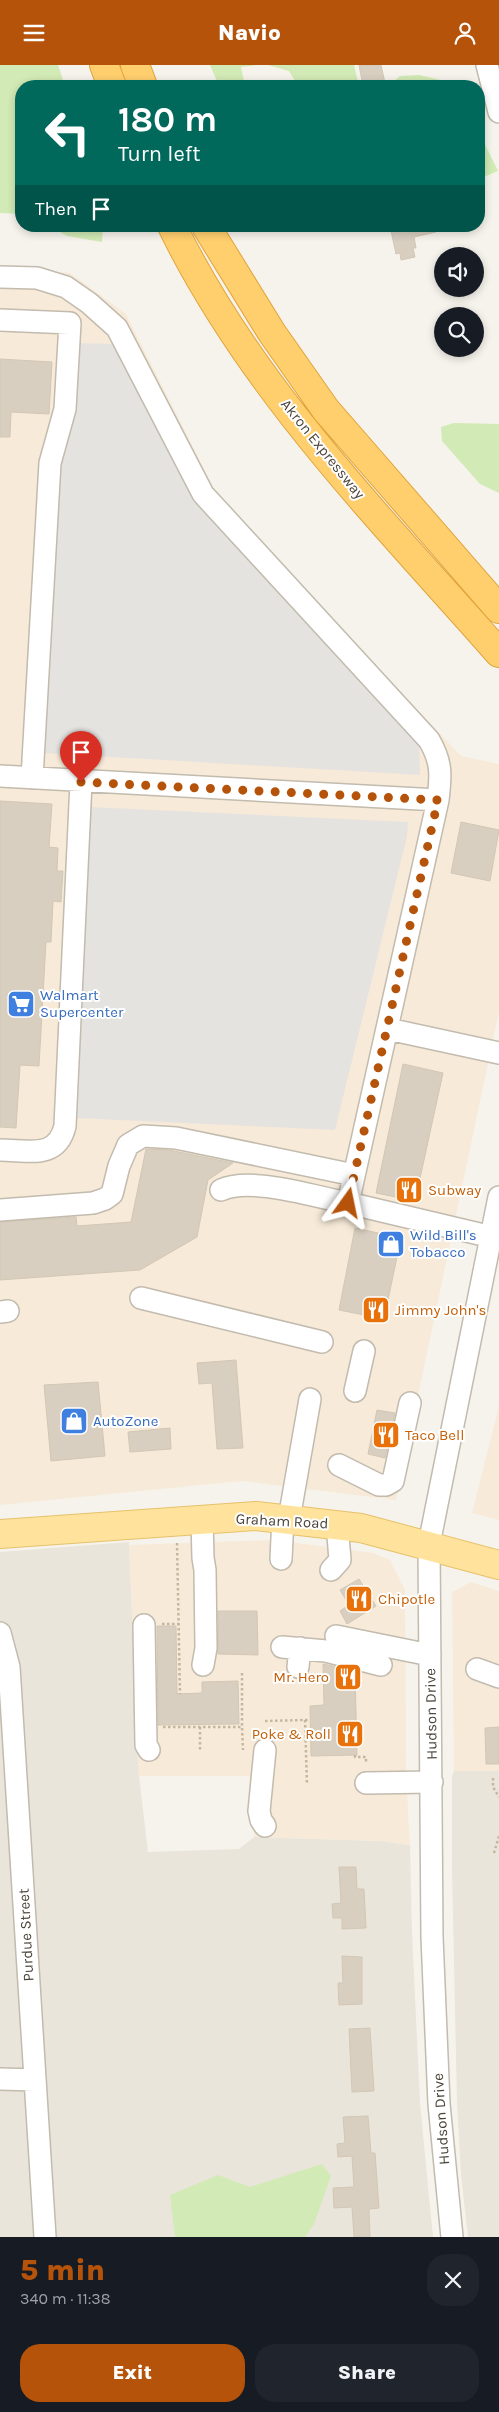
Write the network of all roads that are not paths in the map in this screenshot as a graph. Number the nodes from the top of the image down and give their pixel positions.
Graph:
1 (104, 65) edge
2 (135, 65) edge
3 (487, 65) edge
4 (110, 80) edge
5 (141, 80) edge
6 (499, 112) edge
7 (175, 232) edge
8 (210, 232) edge
9 (0, 277) edge
10 (0, 320) edge
11 (499, 609) edge
12 (499, 653) edge
13 (0, 776) edge
14 (32, 778) junction
15 (81, 782) junction
16 (438, 800) junction
17 (388, 1029) junction
18 (499, 1053) edge
19 (0, 1150) edge
20 (354, 1175) junction
21 (221, 1190) dead end
22 (499, 1197) edge
23 (348, 1203) junction
24 (0, 1210) edge
25 (492, 1237) junction
26 (141, 1298) dead end
27 (322, 1342) dead end
28 (364, 1351) dead end
29 (355, 1391) dead end
30 (310, 1399) dead end
31 (410, 1403) dead end
32 (339, 1465) dead end
33 (202, 1519) junction
34 (286, 1519) junction
35 (337, 1524) junction
36 (0, 1533) edge
37 (429, 1544) junction
38 (281, 1559) dead end
39 (499, 1565) edge
40 (331, 1570) dead end
41 (152, 1624) road end
42 (0, 1633) edge
43 (336, 1636) dead end
44 (293, 1654) dead end
45 (430, 1655) junction
46 (203, 1665) dead end
47 (381, 1665) dead end
48 (477, 1669) dead end
49 (499, 1677) edge
50 (149, 1750) dead end
51 (265, 1750) dead end
52 (366, 1783) dead end
53 (432, 1783) junction
54 (266, 1826) dead end
55 (0, 2079) edge
56 (35, 2080) junction
57 (45, 2237) edge
58 (452, 2237) edge

1 - 4 highway
2 - 5 highway
3 - 6 street
7 - 12 highway, Akron Expressway
8 - 11 highway, Akron Expressway
9 - 16 street
10 - 14 street
13 - 14 street
14 - 15 street
15 - 16 street
15 - 19 street
16 - 17 street
17 - 18 street
17 - 20 street
20 - 23 street
20 - 24 street
21 - 23 street
22 - 25 street, Hudson Drive
23 - 25 street
25 - 37 street, Hudson Drive
26 - 27 street
28 - 29 street
30 - 34 street
31 - 32 street
33 - 34 main road, Graham Road
33 - 36 main road, Graham Road
33 - 46 street
34 - 35 main road, Graham Road
34 - 38 street
35 - 37 main road, Graham Road
35 - 40 street
37 - 39 main road, Graham Road
37 - 45 street, Hudson Drive
41 - 50 street
42 - 56 street, Purdue Street
43 - 45 street
44 - 47 street
45 - 53 street, Hudson Drive
48 - 49 street
51 - 54 street
52 - 53 street
53 - 58 street, Hudson Drive
55 - 56 street
56 - 57 street, Purdue Street

